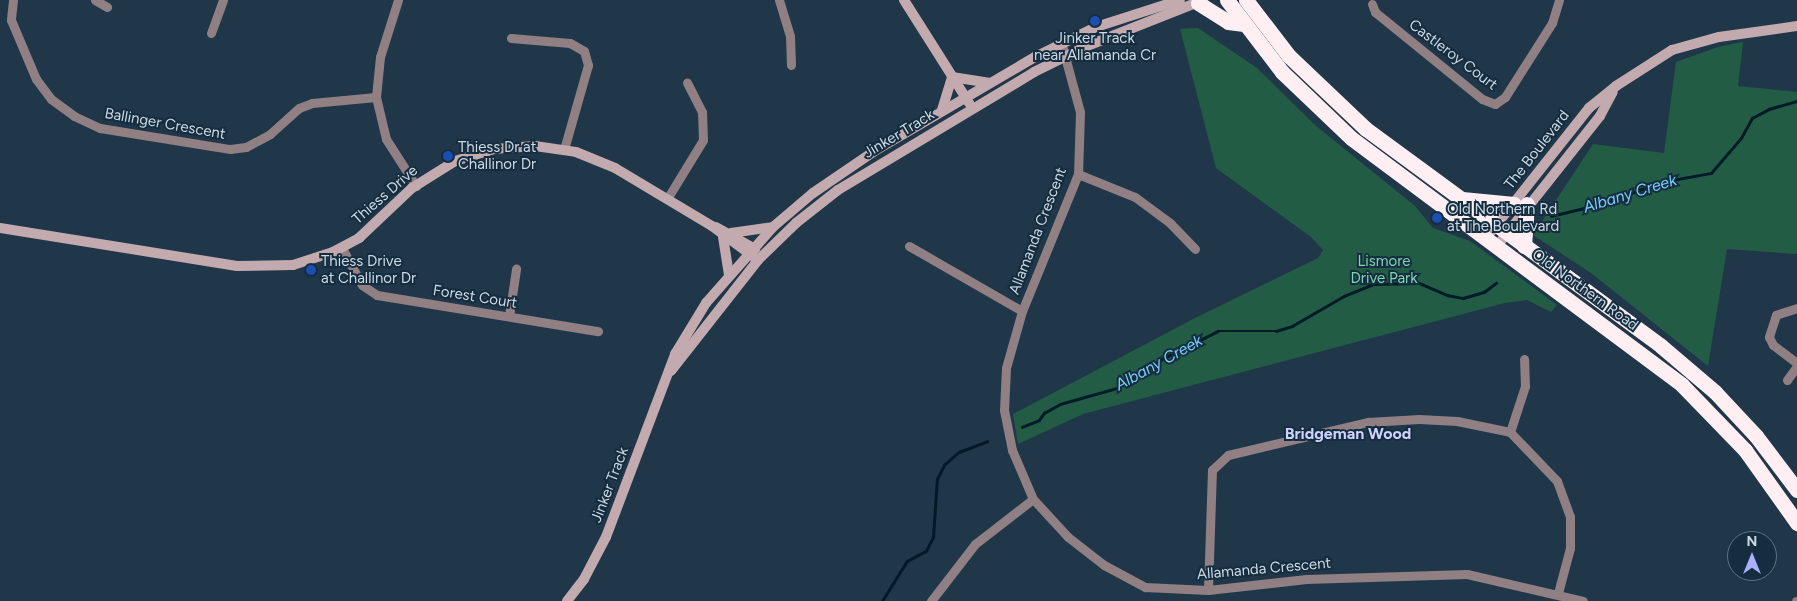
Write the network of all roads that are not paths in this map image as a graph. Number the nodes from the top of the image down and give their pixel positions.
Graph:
1 (13, 0) edge
2 (95, 0) edge
3 (223, 0) edge
4 (398, 0) edge
5 (778, 0) edge
6 (904, 0) edge
7 (1180, 0) edge
8 (1227, 0) edge
9 (1246, 0) edge
10 (1559, 0) edge
11 (1201, 2) edge
12 (1372, 4) dead end
13 (108, 7) dead end
14 (1244, 24) junction
15 (1797, 26) edge
16 (211, 33) dead end
17 (511, 38) dead end
18 (1061, 42) junction
19 (1065, 56) junction
20 (792, 65) dead end
21 (952, 77) junction
22 (686, 83) dead end
23 (989, 83) junction
24 (376, 97) junction
25 (965, 97) junction
26 (972, 108) junction
27 (942, 110) junction
28 (564, 149) junction
29 (1078, 174) junction
30 (416, 186) junction
31 (667, 199) junction
32 (1462, 199) junction
33 (1521, 204) junction
34 (773, 227) junction
35 (0, 228) edge
36 (1502, 229) junction
37 (727, 235) junction
38 (1492, 242) junction
39 (909, 246) dead end
40 (1524, 246) junction
41 (342, 248) junction
42 (1194, 249) dead end
43 (750, 250) junction
44 (760, 257) junction
45 (516, 269) dead end
46 (729, 275) junction
47 (1797, 308) edge
48 (1022, 311) junction
49 (509, 316) junction
50 (598, 331) dead end
51 (1524, 359) dead end
52 (1797, 365) edge
53 (669, 374) junction
54 (1787, 380) dead end
55 (1510, 432) junction
56 (1797, 490) edge
57 (1033, 499) junction
58 (1797, 523) edge
59 (1208, 590) junction
60 (1558, 593) junction
61 (934, 600) edge
62 (567, 601) edge
63 (1583, 601) edge

1 - 24 street, Ballinger Crescent
2 - 13 street
3 - 16 street
4 - 24 street
5 - 20 street
6 - 21 street
7 - 18 street, Jinker Track
8 - 14 highway, Old Northern Road
9 - 32 highway, Old Northern Road
10 - 12 street, Castleroy Court
11 - 14 highway
11 - 19 street, Jinker Track
14 - 38 highway, Old Northern Road
15 - 33 street, The Boulevard
17 - 28 street
18 - 19 street, Allamanda Crescent
18 - 23 street, Jinker Track
19 - 26 street, Jinker Track
19 - 29 street, Allamanda Crescent
21 - 23 street
21 - 25 street
21 - 27 street
22 - 31 street
23 - 25 street, Jinker Track
24 - 30 street
25 - 26 street
25 - 27 street, Jinker Track
26 - 44 street, Jinker Track
27 - 34 street, Jinker Track
28 - 30 street, Thiess Drive
28 - 31 street, Thiess Drive
29 - 42 street
29 - 48 street, Allamanda Crescent
30 - 41 street, Thiess Drive
31 - 37 street, Thiess Drive
32 - 33 highway
32 - 36 highway, Old Northern Road
33 - 36 street, The Boulevard
33 - 40 highway
34 - 37 street
34 - 43 street, Jinker Track
35 - 41 street, Thiess Drive
36 - 38 street, The Boulevard
36 - 40 highway, Old Northern Road
37 - 43 street, Thiess Drive
37 - 46 street
38 - 58 highway, Old Northern Road
39 - 48 street
40 - 56 highway, Old Northern Road
41 - 49 street, Forest Court
43 - 44 street, Thiess Drive
43 - 46 street, Jinker Track
44 - 53 street, Jinker Track
45 - 49 street
46 - 53 street, Jinker Track
47 - 52 street
48 - 57 street, Allamanda Crescent
49 - 50 street, Forest Court
51 - 55 street
52 - 54 street
53 - 62 street, Jinker Track
55 - 59 street
55 - 60 street
57 - 59 street, Allamanda Crescent
57 - 61 street
59 - 60 street, Allamanda Crescent
60 - 63 street, Allamanda Crescent

